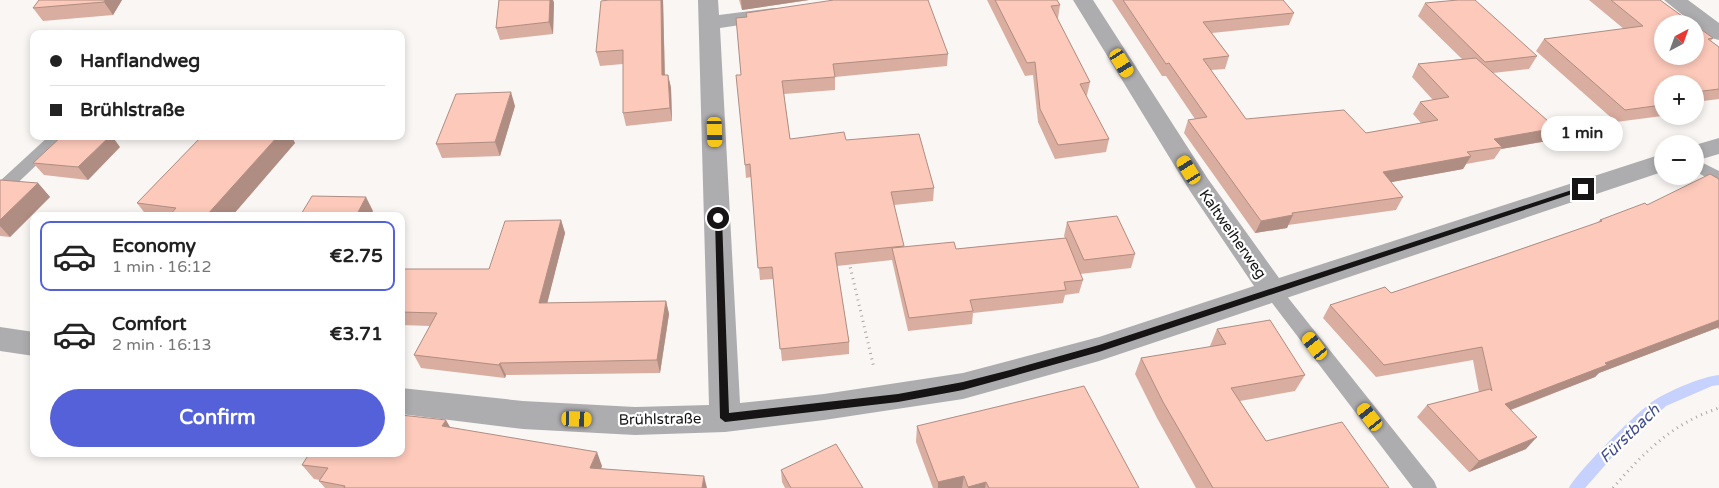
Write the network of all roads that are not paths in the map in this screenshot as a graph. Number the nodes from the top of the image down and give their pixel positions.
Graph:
1 (1083, 0) edge
2 (1674, 0) edge
3 (792, 11) edge
4 (709, 12) edge
5 (1719, 33) edge
6 (55, 140) edge
7 (1719, 146) edge
8 (1704, 150) edge
9 (1654, 166) edge
10 (1704, 170) edge
11 (1719, 179) edge
12 (0, 190) edge
13 (1272, 290) junction
14 (0, 339) edge
15 (30, 343) edge
16 (405, 401) edge
17 (725, 418) junction
18 (1426, 488) edge

1 - 13 street, Kaltweiherweg
2 - 5 street
3 - 4 street
4 - 17 street
6 - 12 lane
7 - 8 street
9 - 13 street, Brühlstraße
10 - 11 lane
13 - 17 street, Brühlstraße
13 - 18 lane
14 - 15 street
16 - 17 street, Brühlstraße

